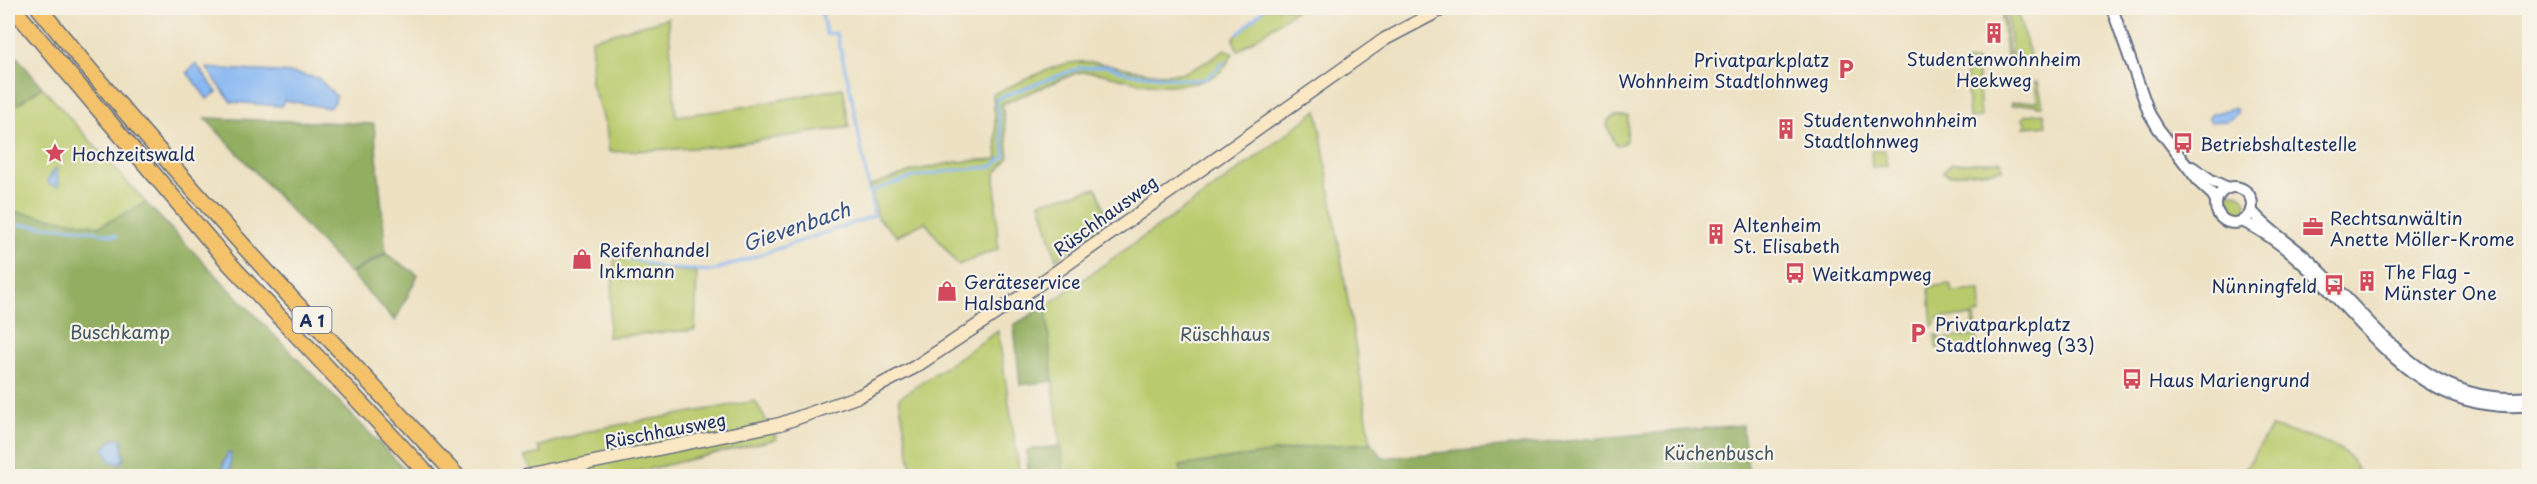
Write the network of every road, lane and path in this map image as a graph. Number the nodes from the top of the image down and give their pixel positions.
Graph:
1 (13, 8) edge
2 (39, 8) edge
3 (51, 8) edge
4 (1444, 8) edge
5 (2112, 8) edge
6 (8, 15) edge
7 (59, 34) junction
8 (51, 56) junction
9 (2187, 163) junction
10 (2228, 188) junction
11 (2216, 202) junction
12 (2251, 210) junction
13 (2242, 221) junction
14 (2529, 397) edge
15 (2529, 405) edge
16 (429, 477) edge
17 (457, 477) edge
18 (526, 477) edge

1 - 8 highway, A 1
2 - 7 highway, A 1
3 - 7 highway
4 - 18 main road, Rüschhausweg
5 - 9 street
6 - 8 highway
7 - 17 highway, A 1
8 - 16 highway, A 1
9 - 10 street
9 - 11 street
10 - 11 street
10 - 12 street
11 - 13 street
12 - 13 street
12 - 14 street
13 - 15 street

